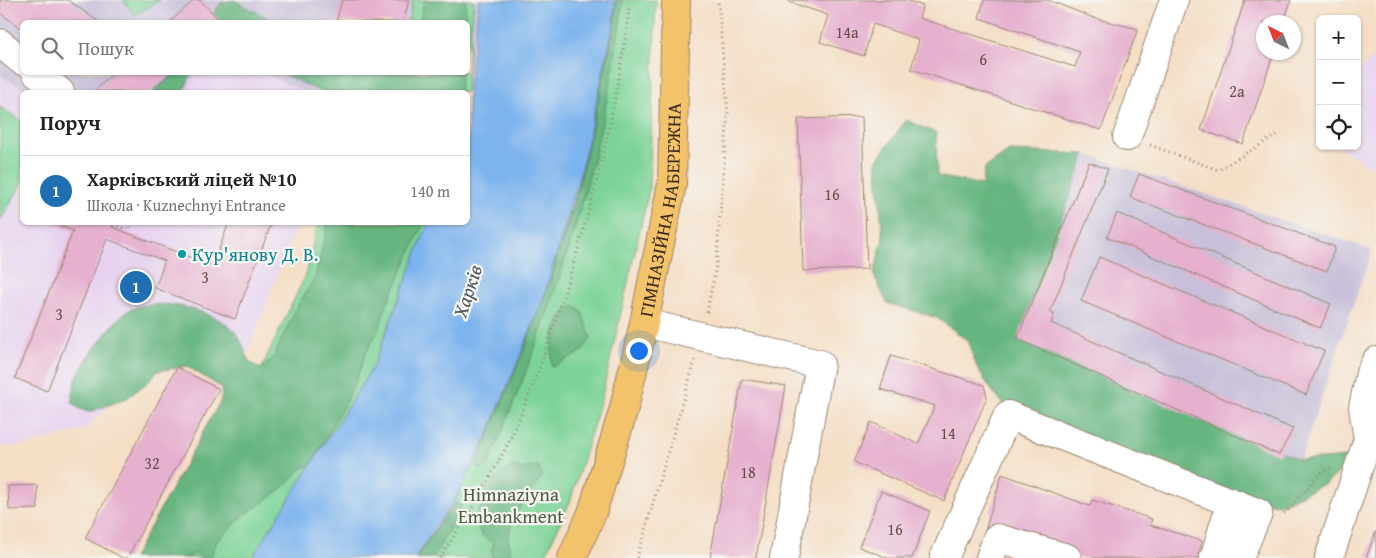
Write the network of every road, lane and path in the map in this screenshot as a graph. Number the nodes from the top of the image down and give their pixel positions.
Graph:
1 (630, 0) edge
2 (676, 0) edge
3 (718, 0) edge
4 (1174, 0) edge
5 (0, 43) edge
6 (20, 59) edge
7 (40, 75) edge
8 (58, 90) edge
9 (1280, 133) dead end
10 (1127, 137) joint
11 (116, 225) edge
12 (131, 225) edge
13 (644, 323) junction
14 (702, 337) junction
15 (1376, 361) edge
16 (1362, 454) junction
17 (1231, 502) junction
18 (1258, 513) junction
19 (440, 558) edge
20 (572, 558) edge
21 (637, 558) edge
22 (784, 558) edge
23 (944, 558) edge
24 (990, 558) edge
25 (1067, 558) edge
26 (1214, 558) edge
27 (1239, 558) edge
28 (1329, 558) edge

1 - 19 path
2 - 13 main road, ГІМНАЗІЙНА НАБЕРЕЖНА
3 - 14 path
4 - 10 street
5 - 6 street
7 - 8 street
9 - 10 path
11 - 12 path
13 - 14 street
13 - 20 main road, ГІМНАЗІЙНА НАБЕРЕЖНА
14 - 21 path
14 - 22 street
15 - 16 street
16 - 18 path
16 - 28 street
17 - 18 street
17 - 23 street
17 - 26 street
18 - 27 street
24 - 25 street

